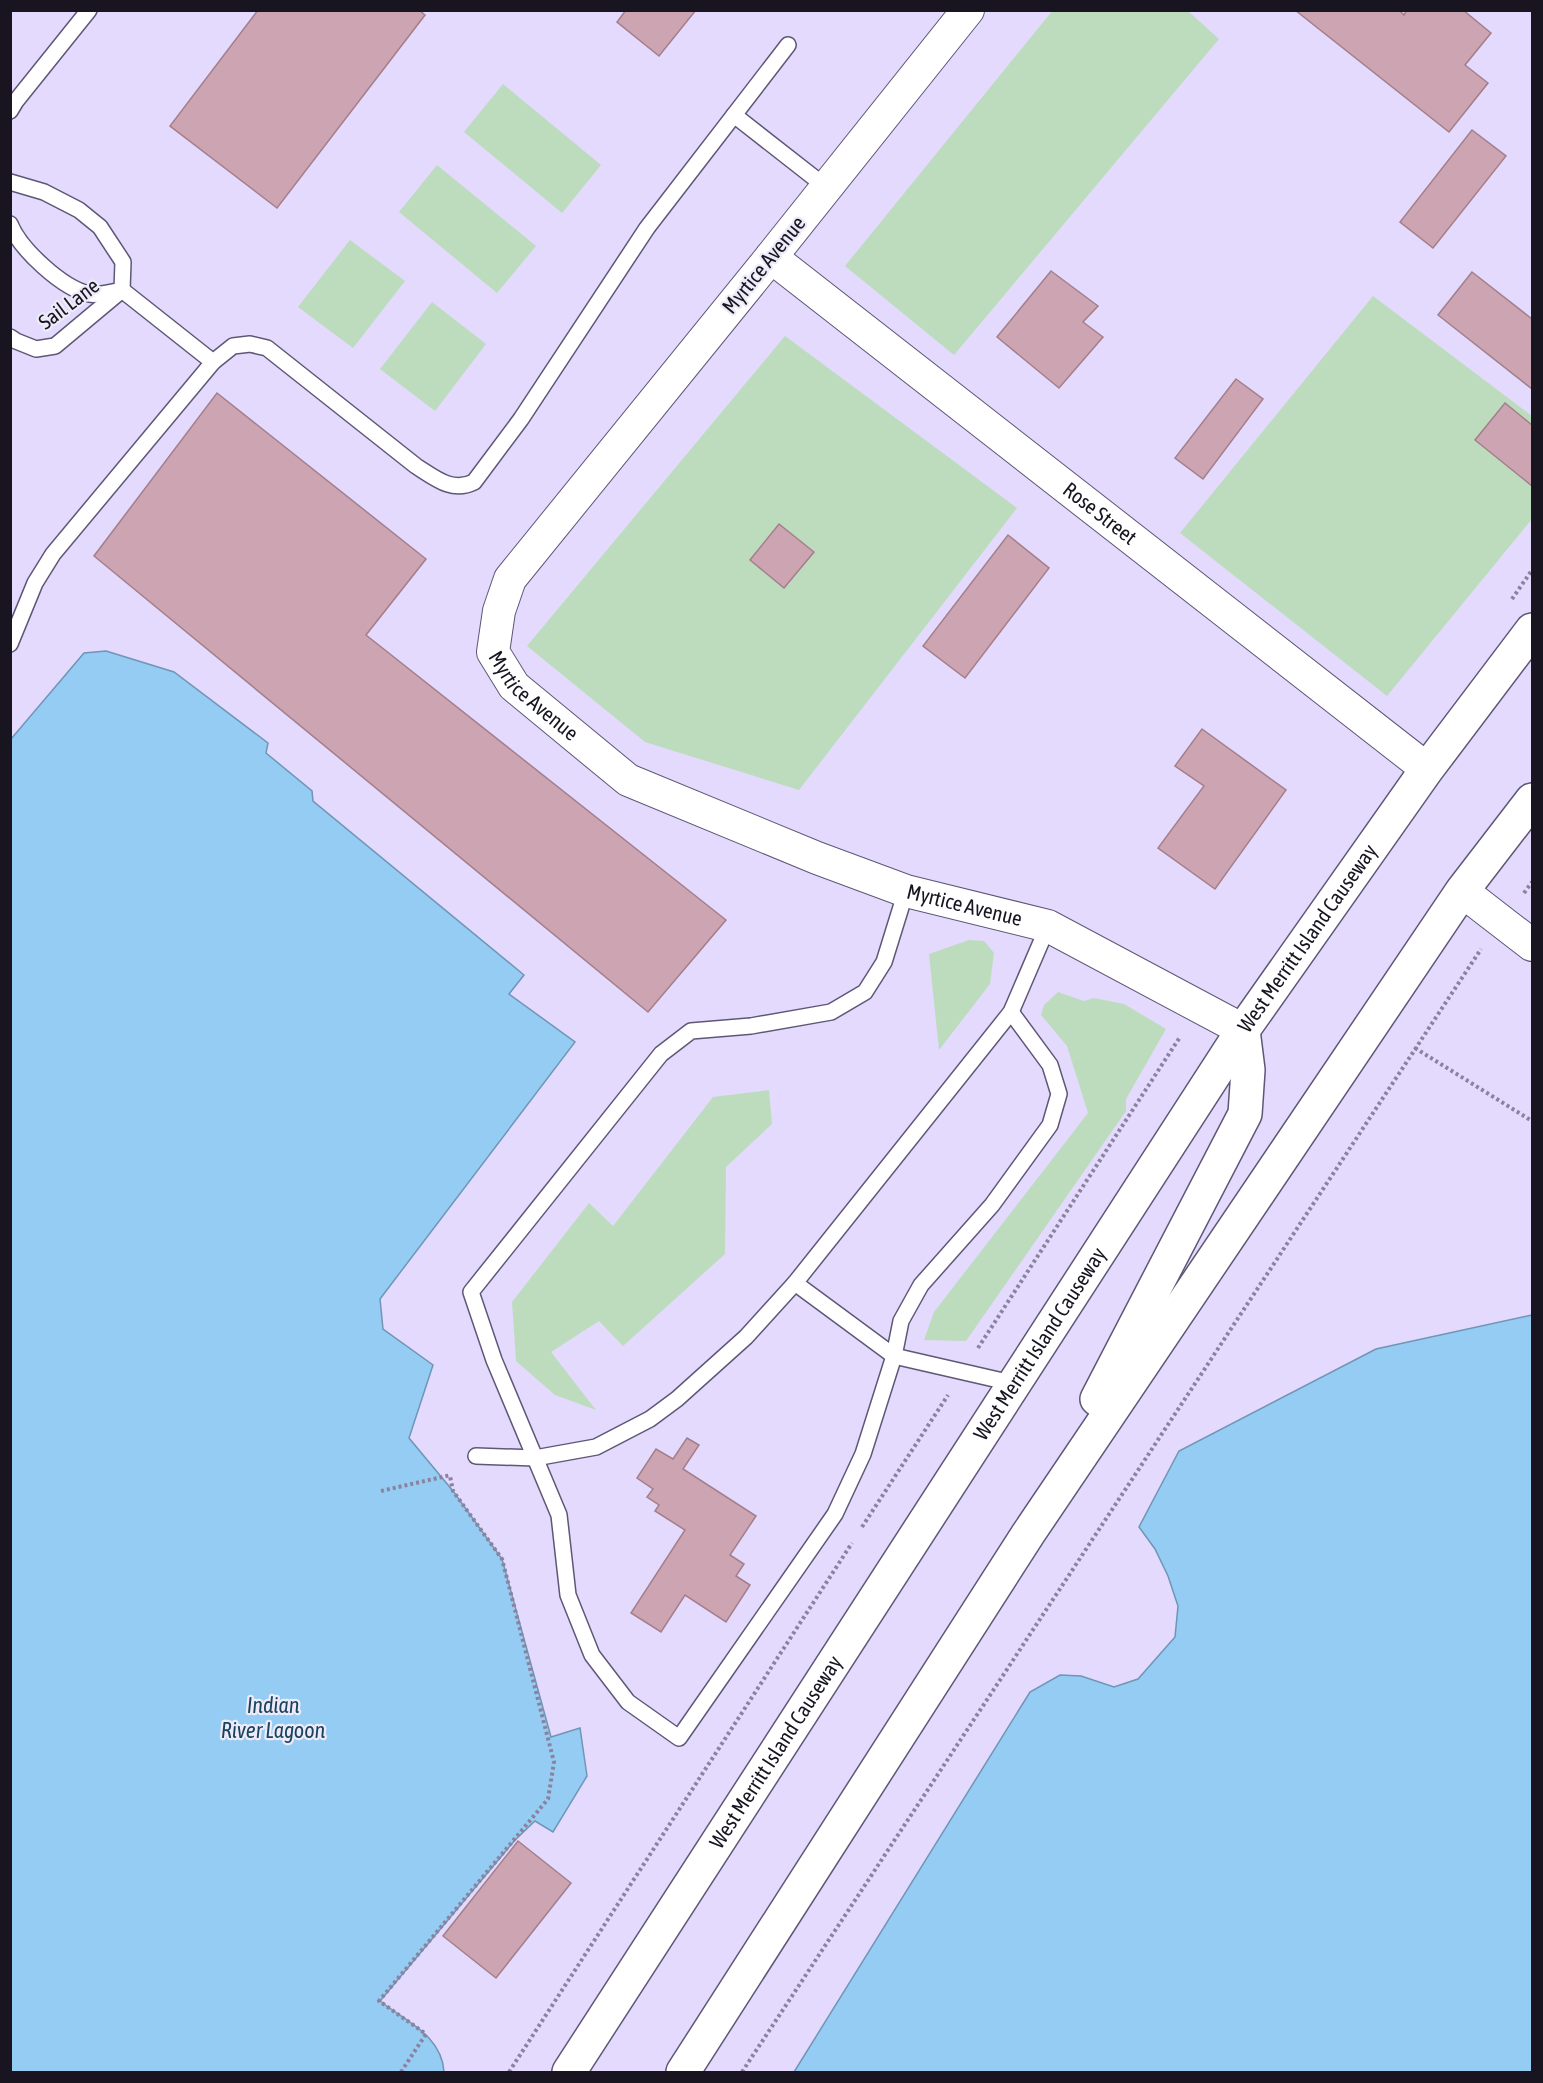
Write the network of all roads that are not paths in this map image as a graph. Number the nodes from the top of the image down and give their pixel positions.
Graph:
1 (89, 10) edge
2 (968, 10) edge
3 (788, 45) dead end
4 (10, 111) edge
5 (735, 115) junction
6 (10, 182) edge
7 (826, 187) junction
8 (10, 224) edge
9 (771, 257) junction
10 (122, 290) junction
11 (10, 337) edge
12 (213, 362) junction
13 (1533, 630) edge
14 (10, 645) edge
15 (1427, 770) junction
16 (1533, 800) edge
17 (906, 891) junction
18 (1462, 891) junction
19 (1048, 926) junction
20 (1533, 945) edge
21 (1011, 1012) junction
22 (1243, 1030) junction
23 (795, 1283) junction
24 (894, 1356) junction
25 (1016, 1384) junction
26 (476, 1456) dead end
27 (535, 1458) junction
28 (1028, 1534) junction
29 (569, 2073) edge
30 (682, 2073) edge

1 - 4 lane
2 - 7 street, Myrtice Avenue
3 - 5 lane
5 - 7 lane
5 - 12 lane
6 - 10 lane
7 - 9 street, Myrtice Avenue
8 - 10 lane, Sail Lane
9 - 15 street, Rose Street
9 - 17 street, Myrtice Avenue
10 - 11 lane, Sail Lane
10 - 12 lane
12 - 14 lane
13 - 15 main road, West Merritt Island Causeway
15 - 22 main road, West Merritt Island Causeway
16 - 18 main road
17 - 19 street, Myrtice Avenue
17 - 27 lane
18 - 20 street
18 - 28 main road
19 - 21 lane
19 - 22 street, Myrtice Avenue
21 - 23 lane
21 - 24 lane
22 - 25 main road, West Merritt Island Causeway
22 - 28 main road
23 - 24 lane
23 - 27 lane
24 - 25 lane
24 - 27 lane
25 - 29 main road, West Merritt Island Causeway
26 - 27 lane
28 - 30 main road

